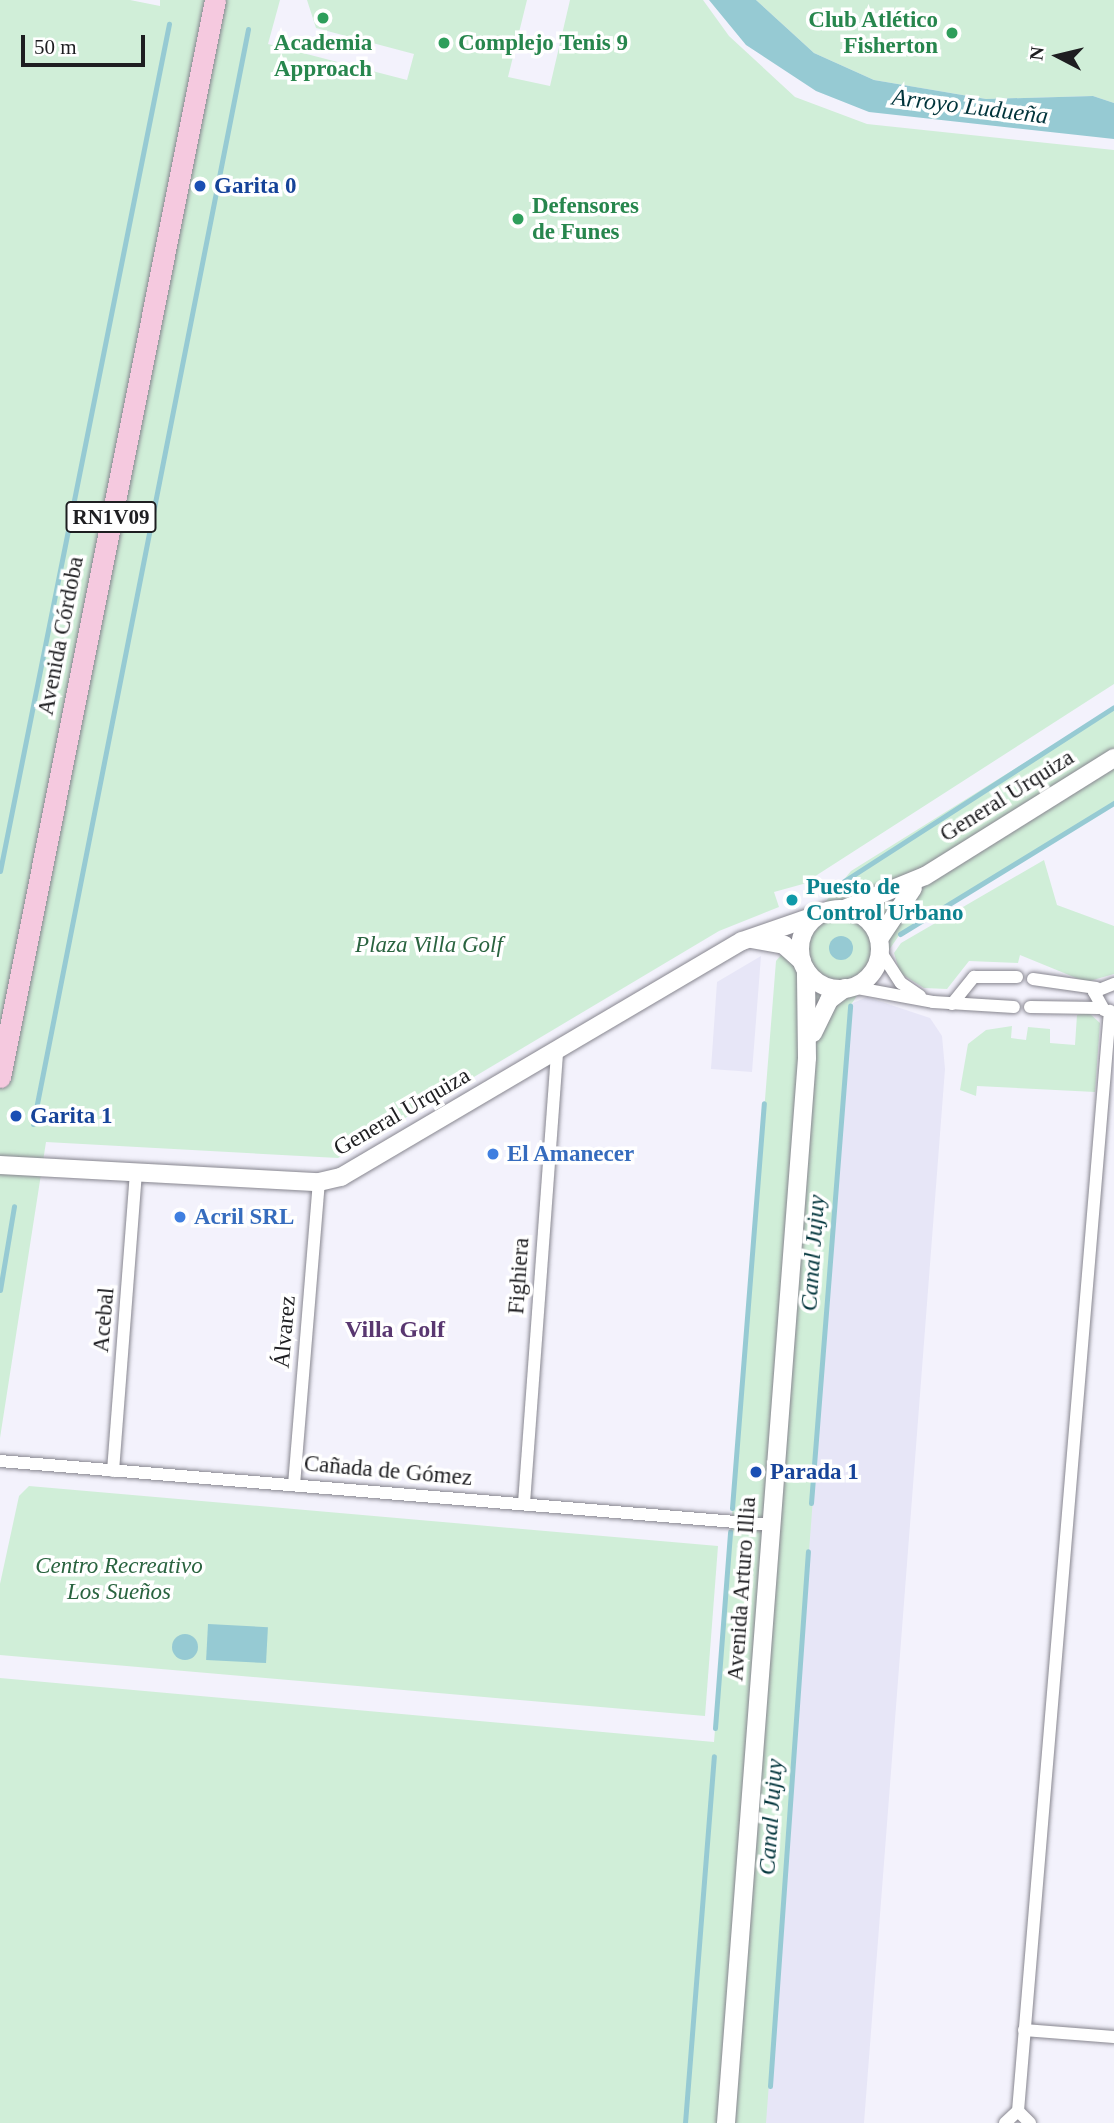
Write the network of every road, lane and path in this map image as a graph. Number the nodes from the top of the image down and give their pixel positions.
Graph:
1 (215, 0) edge
2 (1114, 758) edge
3 (925, 876) junction
4 (844, 909) junction
5 (820, 914) junction
6 (747, 939) junction
7 (879, 945) junction
8 (804, 966) junction
9 (1017, 978) dead end
10 (1033, 979) dead end
11 (1055, 982) junction
12 (1114, 984) edge
13 (848, 987) junction
14 (1096, 988) junction
15 (933, 1003) junction
16 (952, 1004) junction
17 (1052, 1005) junction
18 (1014, 1007) dead end
19 (1030, 1007) dead end
20 (1107, 1009) edge
21 (556, 1051) junction
22 (807, 1059) junction
23 (0, 1077) edge
24 (0, 1165) edge
25 (136, 1172) junction
26 (319, 1182) junction
27 (0, 1461) edge
28 (113, 1471) junction
29 (294, 1485) junction
30 (524, 1503) junction
31 (772, 1525) junction
32 (1024, 2031) junction
33 (1114, 2037) edge
34 (1018, 2111) junction
35 (726, 2123) edge
36 (1005, 2123) edge
37 (1030, 2123) edge

1 - 23 main road, Avenida Córdoba / RN1V09
2 - 3 main road, General Urquiza
3 - 4 main road, General Urquiza
3 - 7 main road, General Urquiza
4 - 5 main road
4 - 7 main road
5 - 6 main road, General Urquiza
5 - 8 main road
6 - 8 main road
6 - 21 main road, General Urquiza
7 - 13 main road
7 - 15 street
8 - 13 main road
8 - 22 main road, Avenida Arturo Illia
9 - 16 street
10 - 11 street
11 - 14 street
11 - 17 street
12 - 14 street
13 - 15 street
13 - 22 main road, Avenida Arturo Illia
14 - 20 street
15 - 16 street
16 - 18 street
17 - 19 street
17 - 20 street
20 - 32 street
21 - 26 main road, General Urquiza
21 - 30 street, Fighiera
22 - 31 main road, Avenida Arturo Illia
24 - 25 main road, General Urquiza
25 - 26 main road, General Urquiza
25 - 28 street, Acebal
26 - 29 street, Álvarez
27 - 28 street, Cañada de Gómez
28 - 29 street, Cañada de Gómez
29 - 30 street, Cañada de Gómez
30 - 31 street, Cañada de Gómez
31 - 35 main road, Avenida Arturo Illia
32 - 33 street
32 - 34 street
34 - 36 street
34 - 37 street

